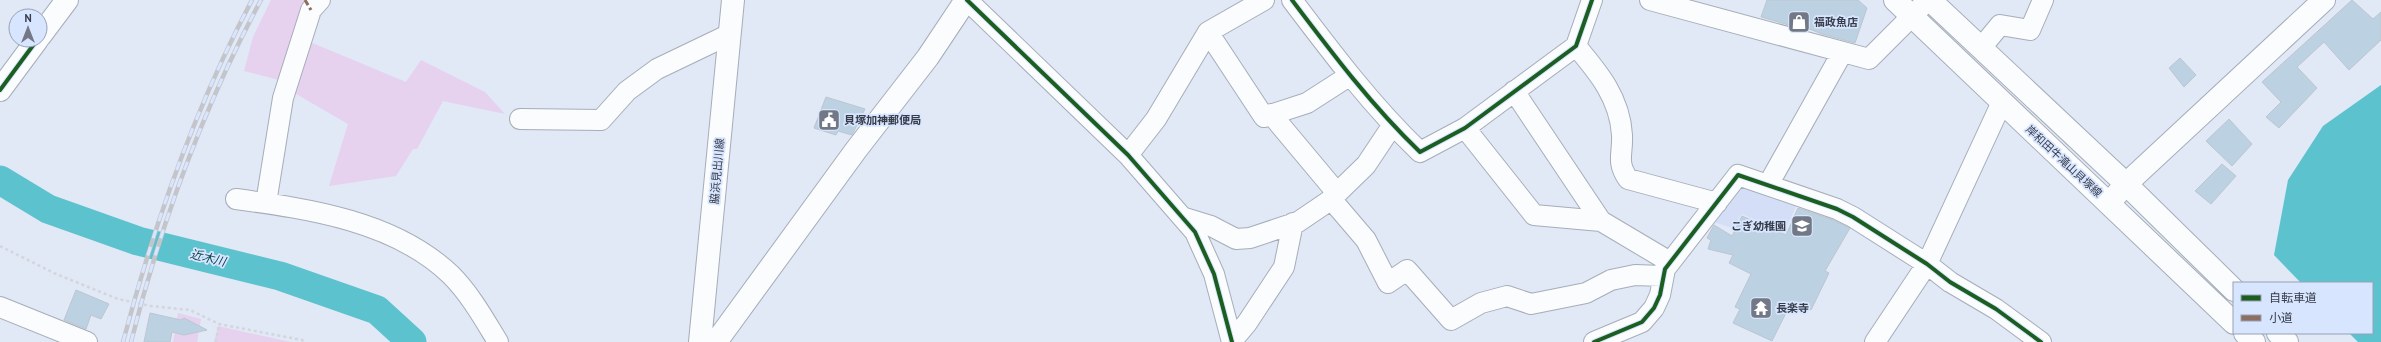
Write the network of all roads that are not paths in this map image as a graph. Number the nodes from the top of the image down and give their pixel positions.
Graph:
1 (67, 0) edge
2 (320, 0) edge
3 (733, 0) edge
4 (966, 0) edge
5 (1264, 0) edge
6 (1292, 0) edge
7 (1592, 0) edge
8 (1650, 0) edge
9 (1895, 0) edge
10 (1929, 0) edge
11 (2043, 0) edge
12 (2324, 0) edge
13 (1912, 17) junction
14 (48, 25) edge
15 (1208, 32) junction
16 (730, 34) junction
17 (1576, 46) junction
18 (31, 48) edge
19 (1981, 48) junction
20 (1842, 52) junction
21 (1349, 76) junction
22 (0, 90) edge
23 (1514, 91) junction
24 (2002, 102) junction
25 (1271, 114) junction
26 (520, 119) dead end
27 (1392, 126) junction
28 (1465, 128) junction
29 (1128, 155) junction
30 (2126, 184) junction
31 (1768, 185) junction
32 (1334, 196) junction
33 (236, 199) dead end
34 (266, 203) junction
35 (1717, 203) junction
36 (2109, 203) junction
37 (1184, 218) junction
38 (1601, 221) junction
39 (1293, 223) junction
40 (1927, 264) junction
41 (1666, 269) junction
42 (2233, 289) edge
43 (0, 307) edge
44 (2233, 321) edge
45 (2246, 334) edge
46 (2279, 334) edge
47 (1232, 341) edge
48 (87, 342) edge
49 (498, 342) edge
50 (700, 342) edge
51 (716, 342) edge
52 (1594, 342) edge
53 (1875, 342) edge
54 (2041, 342) edge
55 (2254, 342) edge
56 (2287, 342) edge

1 - 14 street
2 - 34 street
3 - 16 street, 脇浜見出川線
4 - 29 street
4 - 51 street
5 - 15 street
6 - 21 street
7 - 17 street
8 - 20 street
9 - 13 street, 岸和田牛滝山貝塚線
10 - 13 street
10 - 19 street
11 - 19 street
12 - 30 street
13 - 20 street
13 - 24 street, 岸和田牛滝山貝塚線
15 - 25 street
15 - 29 street
16 - 26 street
16 - 50 street, 脇浜見出川線
17 - 23 street
17 - 35 street
18 - 22 street
19 - 30 street
20 - 31 street
21 - 25 street
21 - 27 street
23 - 28 street
23 - 38 street
24 - 36 street, 岸和田牛滝山貝塚線
24 - 40 street
25 - 32 street
27 - 28 street
27 - 32 street
28 - 38 street
29 - 37 street
30 - 36 street
30 - 42 street
31 - 35 street
31 - 40 street
32 - 39 street
32 - 41 street
33 - 34 street
34 - 49 street
35 - 41 street
36 - 44 street, 岸和田牛滝山貝塚線
37 - 39 street
37 - 47 street
38 - 41 street
39 - 47 street
40 - 53 street
40 - 54 street
41 - 52 street
43 - 48 street
45 - 55 street
46 - 56 street

